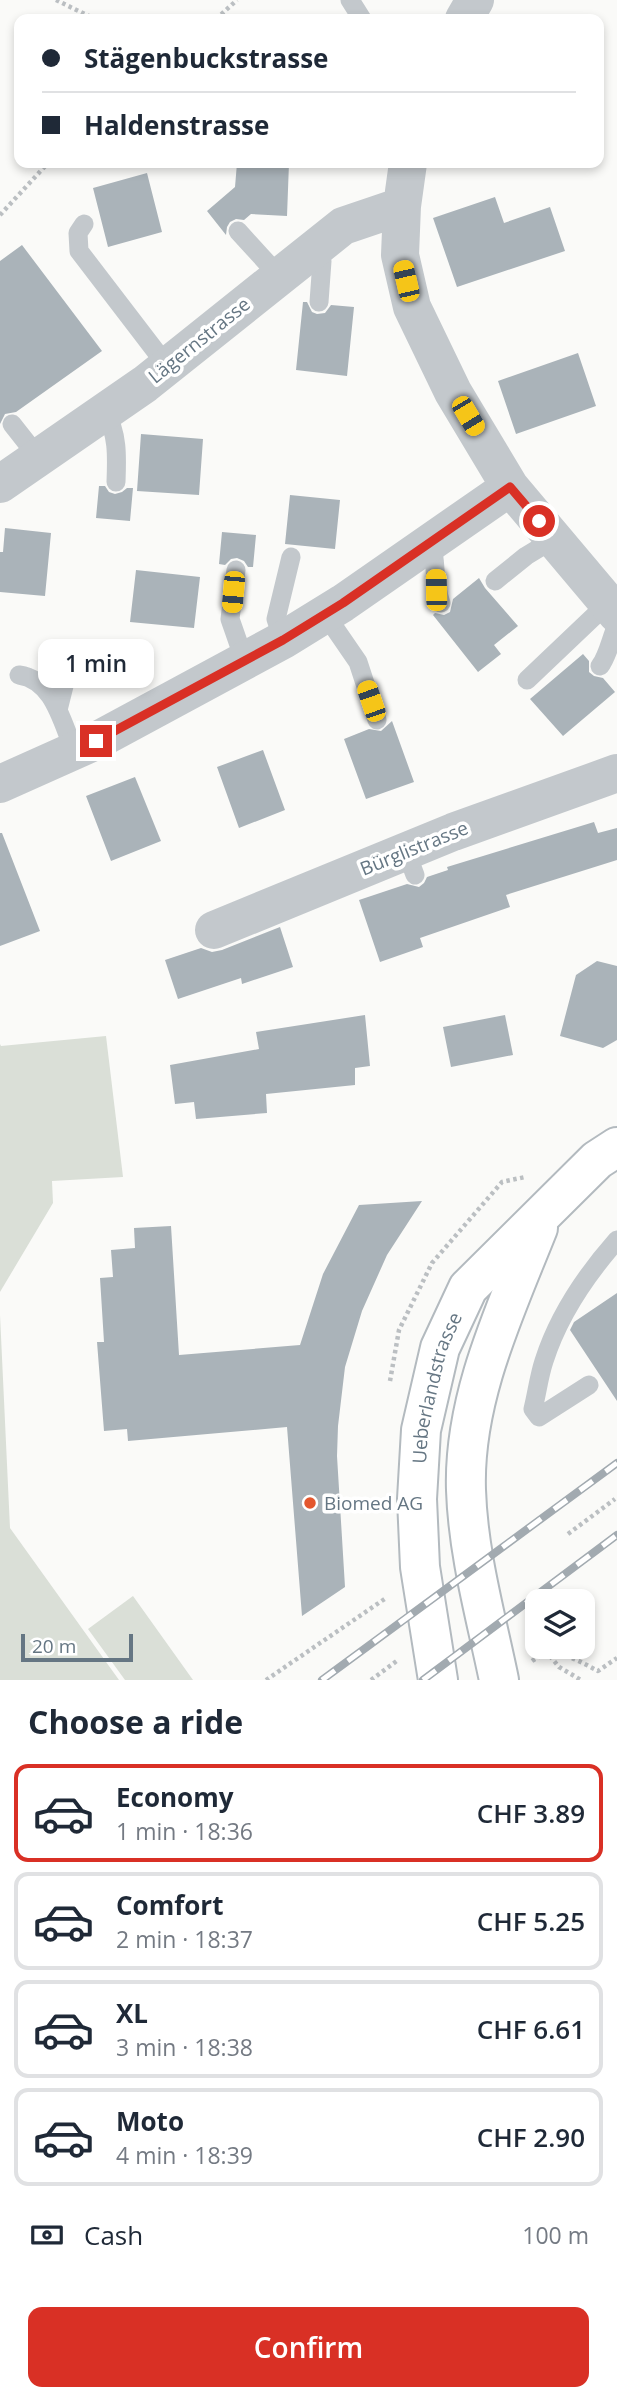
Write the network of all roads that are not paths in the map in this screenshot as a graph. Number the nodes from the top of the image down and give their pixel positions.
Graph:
1 (407, 168) edge
2 (402, 206) junction
3 (84, 224) dead end
4 (238, 231) dead end
5 (314, 250) junction
6 (279, 276) junction
7 (319, 302) dead end
8 (167, 366) junction
9 (104, 411) junction
10 (12, 424) dead end
11 (38, 457) junction
12 (116, 482) dead end
13 (0, 484) edge
14 (510, 487) junction
15 (554, 539) junction
16 (431, 542) junction
17 (291, 557) dead end
18 (236, 570) dead end
19 (495, 581) dead end
20 (441, 603) dead end
21 (325, 614) junction
22 (614, 614) edge
23 (283, 640) junction
24 (245, 662) junction
25 (600, 666) dead end
26 (19, 675) dead end
27 (527, 680) dead end
28 (64, 686) dead end
29 (58, 710) junction
30 (377, 720) dead end
31 (74, 750) junction
32 (615, 781) edge
33 (0, 784) edge
34 (214, 930) dead end
35 (617, 1147) edge
36 (544, 1213) junction
37 (617, 1240) edge
38 (589, 1385) dead end
39 (438, 1680) edge
40 (499, 1680) edge

1 - 2 street
2 - 5 street, Lägernstrasse
2 - 14 street
3 - 8 lane
4 - 6 lane
5 - 6 street, Lägernstrasse
5 - 7 lane
6 - 8 street, Lägernstrasse
8 - 9 street, Lägernstrasse
9 - 11 street, Lägernstrasse
9 - 12 lane
10 - 11 lane
11 - 13 street, Lägernstrasse
14 - 15 street
14 - 16 street
15 - 19 lane
15 - 22 street
16 - 20 lane
16 - 21 street
17 - 23 lane
18 - 24 lane
21 - 23 street
21 - 30 lane
22 - 25 lane
22 - 27 lane
23 - 24 street
24 - 31 street
26 - 29 lane
28 - 29 lane
29 - 31 lane
31 - 33 street
32 - 34 street, Bürglistrasse
35 - 36 main road, Ueberlandstrasse
36 - 39 main road, Ueberlandstrasse
36 - 40 main road, Ueberlandstrasse
37 - 38 lane

